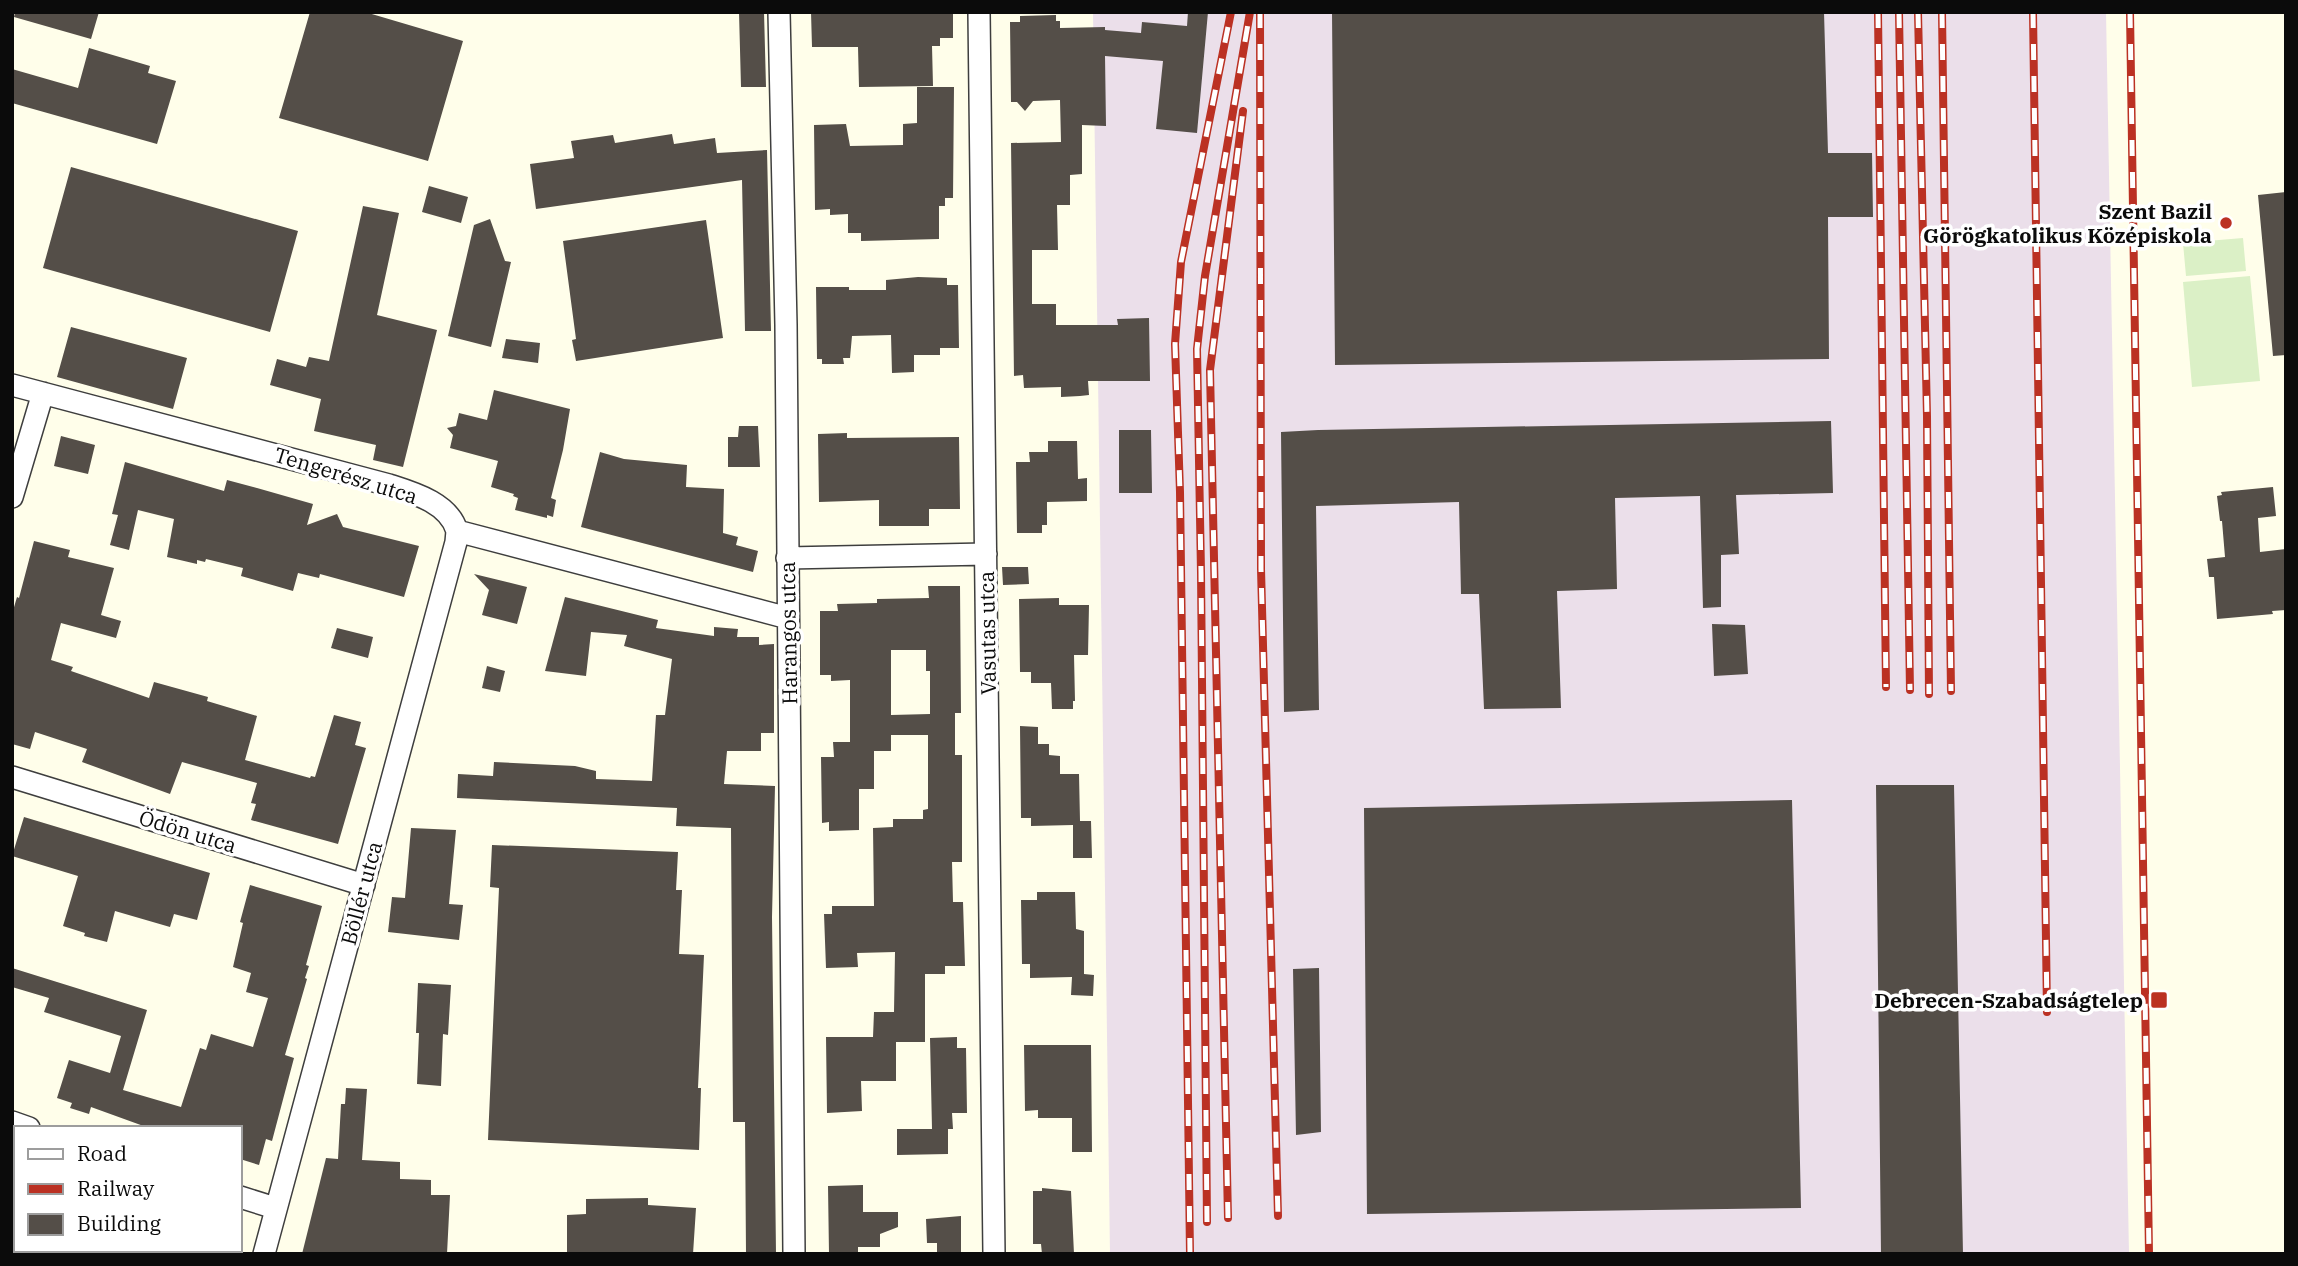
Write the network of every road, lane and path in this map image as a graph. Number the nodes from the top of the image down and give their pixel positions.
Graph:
1 (779, 12) edge
2 (979, 12) edge
3 (12, 385) edge
4 (43, 393) junction
5 (12, 497) edge
6 (457, 531) junction
7 (986, 554) junction
8 (787, 558) junction
9 (788, 618) junction
10 (12, 777) edge
11 (363, 885) junction
12 (242, 1198) edge
13 (275, 1208) junction
14 (264, 1254) edge
15 (794, 1254) edge
16 (994, 1254) edge

1 - 8 street, Harangos utca
2 - 7 street, Vasutas utca
3 - 4 street, Tengerész utca
4 - 5 street
4 - 6 street, Tengerész utca
6 - 9 street
6 - 11 street, Böllér utca
7 - 8 street
7 - 16 street, Vasutas utca
8 - 9 street, Harangos utca
9 - 15 street, Harangos utca
10 - 11 street, Ödön utca
11 - 13 street, Böllér utca
12 - 13 street
13 - 14 street, Böllér utca

